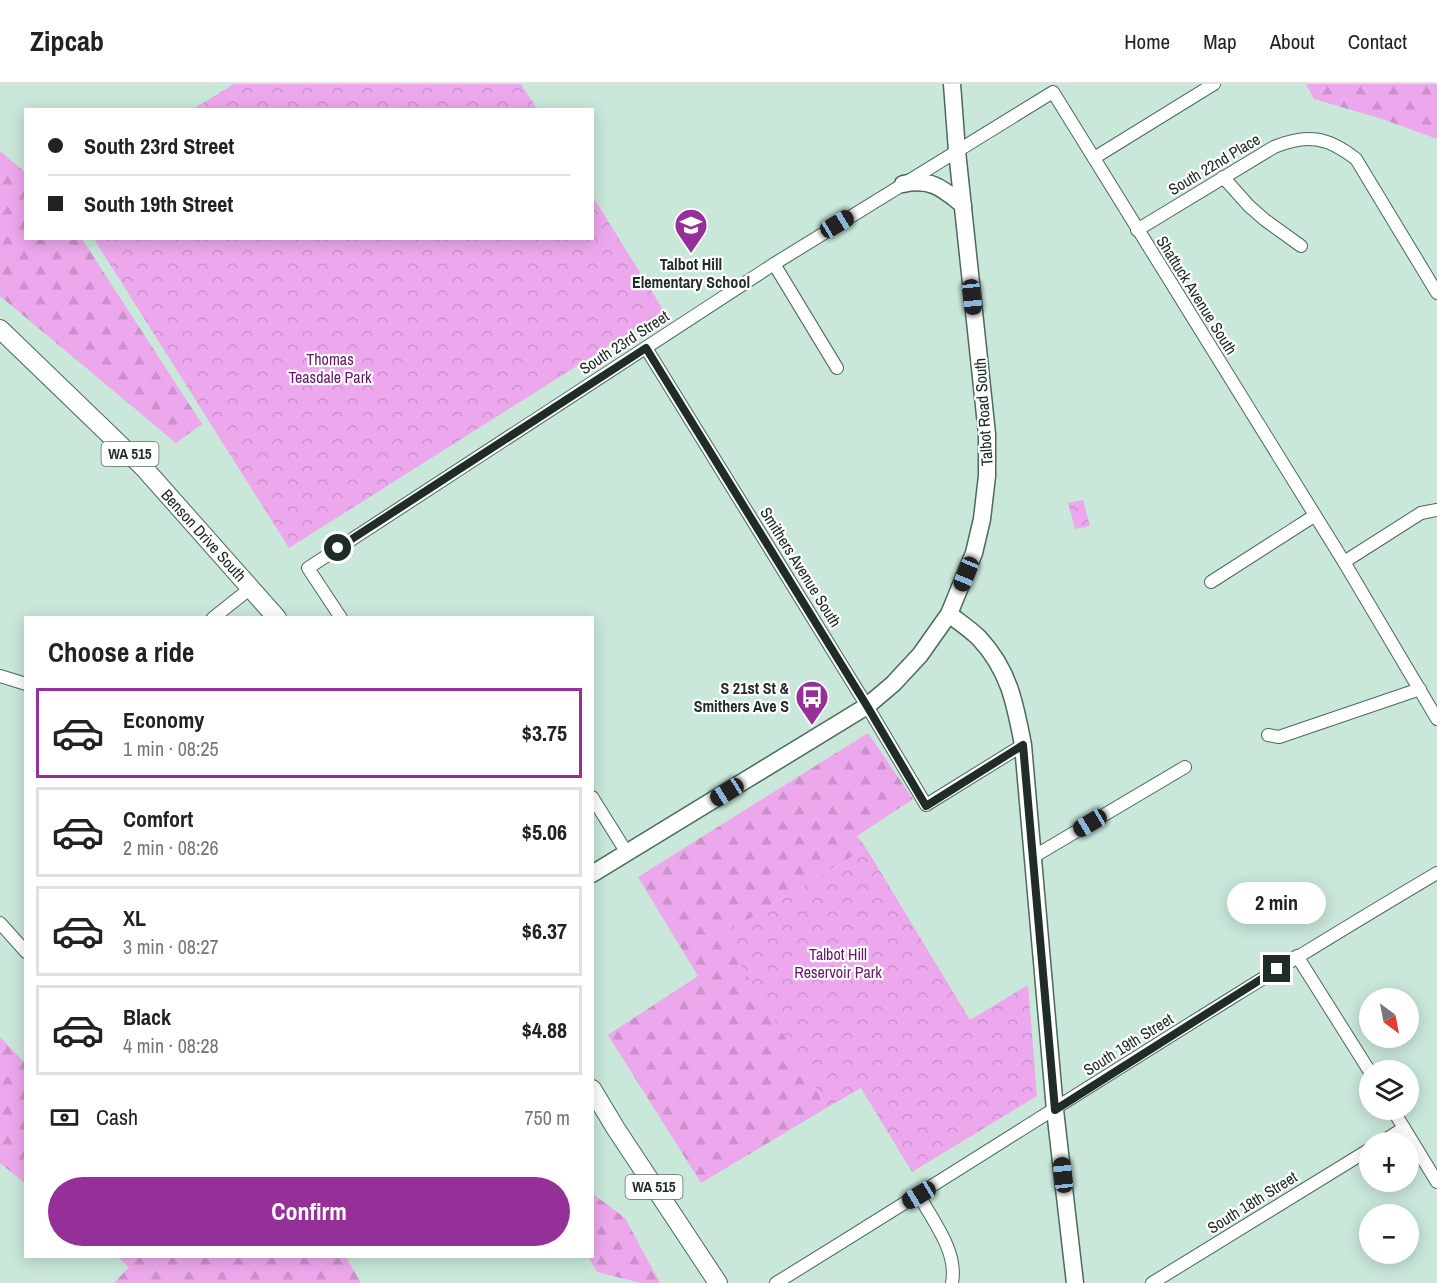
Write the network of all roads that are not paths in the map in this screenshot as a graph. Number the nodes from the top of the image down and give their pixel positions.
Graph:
1 (952, 84) edge
2 (1214, 84) edge
3 (1053, 92) joint
4 (957, 151) junction
5 (1094, 158) junction
6 (1223, 177) junction
7 (903, 184) junction
8 (963, 206) junction
9 (1137, 230) junction
10 (1301, 246) dead end
11 (774, 264) junction
12 (1437, 293) edge
13 (0, 329) edge
14 (646, 348) junction
15 (837, 368) dead end
16 (1437, 510) edge
17 (1314, 516) junction
18 (1344, 562) junction
19 (1211, 582) dead end
20 (252, 587) junction
21 (949, 614) junction
22 (216, 616) edge
23 (275, 616) edge
24 (340, 616) edge
25 (0, 676) edge
26 (24, 683) edge
27 (1420, 689) junction
28 (867, 706) junction
29 (1437, 718) edge
30 (1268, 735) dead end
31 (1023, 745) junction
32 (1185, 767) dead end
33 (594, 800) edge
34 (627, 853) junction
35 (1033, 857) junction
36 (594, 873) edge
37 (1437, 873) edge
38 (0, 923) edge
39 (24, 950) edge
40 (1297, 956) junction
41 (1362, 1060) edge
42 (594, 1092) edge
43 (1055, 1110) junction
44 (1399, 1120) edge
45 (1404, 1128) junction
46 (1398, 1132) edge
47 (1359, 1156) edge
48 (1437, 1182) edge
49 (919, 1195) junction
50 (718, 1283) edge
51 (776, 1283) edge
52 (952, 1283) edge
53 (1076, 1283) edge
54 (1152, 1283) edge

1 - 4 street, Talbot Road South
2 - 5 street
3 - 4 street, South 23rd Street
3 - 5 street, Shattuck Avenue South
4 - 7 street, South 23rd Street
4 - 8 street, Talbot Road South
5 - 9 street, Shattuck Avenue South
6 - 9 street, South 22nd Place
6 - 10 street
6 - 12 street, South 22nd Place
7 - 8 street
7 - 11 street, South 23rd Street
8 - 21 street, Talbot Road South
9 - 17 street, Shattuck Avenue South
11 - 14 street, South 23rd Street
11 - 15 street
13 - 20 main road, Benson Drive South / WA 515
14 - 24 street, South 23rd Street
14 - 28 street, Smithers Avenue South
16 - 18 street
17 - 18 street, Shattuck Avenue South
17 - 19 street
18 - 27 street, Shattuck Avenue South
20 - 22 street
20 - 23 main road, Benson Drive South / WA 515
21 - 28 street, Talbot Road South
21 - 31 street
25 - 26 street
27 - 29 street, Shattuck Avenue South
27 - 30 street
28 - 31 street, Smithers Avenue South
28 - 34 street, Talbot Road South
31 - 35 street
32 - 35 street
33 - 34 street
34 - 36 street, Talbot Road South
35 - 43 street
37 - 40 street, South 19th Street
38 - 39 street
40 - 41 street
40 - 43 street, South 19th Street
42 - 50 main road, WA 515
43 - 49 street, South 19th Street
43 - 53 street
44 - 45 street
45 - 46 street
45 - 48 street
47 - 54 street, South 18th Street
49 - 51 street, South 19th Street
49 - 52 street

